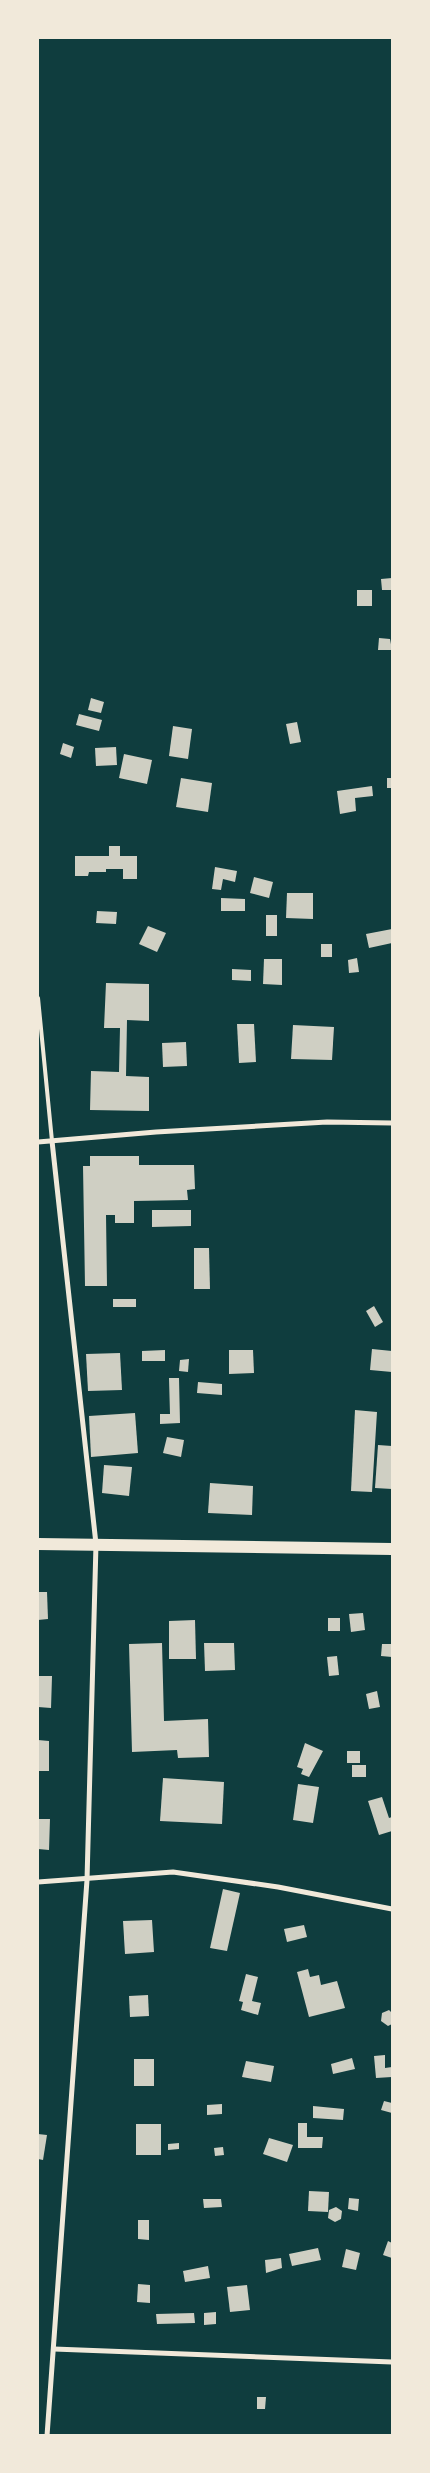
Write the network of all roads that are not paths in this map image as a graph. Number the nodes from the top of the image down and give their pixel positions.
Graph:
1 (38, 998) edge
2 (392, 1122) edge
3 (52, 1141) junction
4 (38, 1142) edge
5 (38, 1544) edge
6 (96, 1544) junction
7 (392, 1548) edge
8 (87, 1880) junction
9 (38, 1882) edge
10 (392, 1909) edge
11 (54, 2349) junction
12 (392, 2362) edge
13 (47, 2436) edge

1 - 3 lane
2 - 3 street
3 - 4 street
3 - 6 street
5 - 6 main road
6 - 7 main road
6 - 8 street
8 - 9 street
8 - 10 street
8 - 11 street
11 - 12 street
11 - 13 street

